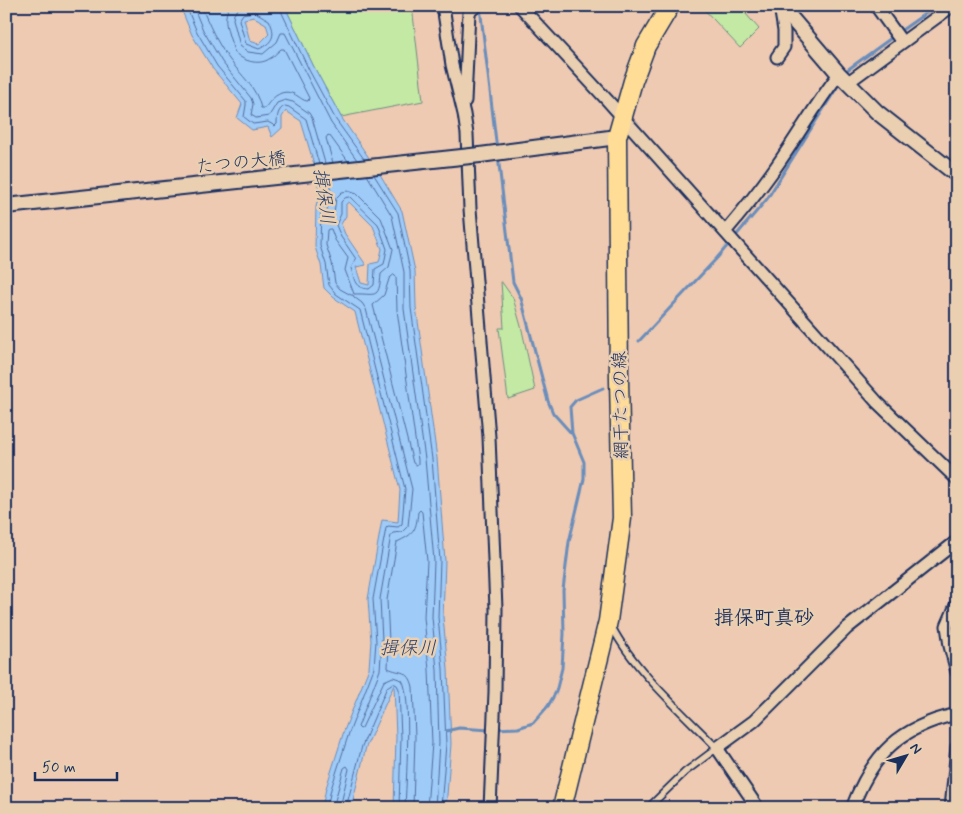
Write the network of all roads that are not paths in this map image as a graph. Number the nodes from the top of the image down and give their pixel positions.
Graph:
1 (443, 6) edge
2 (476, 6) edge
3 (520, 6) edge
4 (670, 6) edge
5 (780, 6) edge
6 (876, 6) edge
7 (952, 6) edge
8 (902, 42) junction
9 (777, 57) dead end
10 (843, 79) junction
11 (464, 114) junction
12 (623, 118) junction
13 (617, 137) junction
14 (957, 174) edge
15 (6, 206) edge
16 (725, 232) junction
17 (957, 479) edge
18 (957, 541) edge
19 (957, 603) edge
20 (608, 621) junction
21 (957, 672) edge
22 (957, 714) edge
23 (957, 747) edge
24 (718, 748) junction
25 (490, 808) edge
26 (562, 808) edge
27 (648, 808) edge
28 (758, 808) edge
29 (852, 808) edge
30 (951, 808) edge

1 - 11 street
2 - 11 street
3 - 12 street
4 - 12 main road, 網干たつの線
5 - 9 street
5 - 10 street
6 - 8 street
7 - 8 street
8 - 10 street
10 - 14 street
10 - 16 street
11 - 25 street
12 - 13 main road, 網干たつの線
12 - 16 street
13 - 15 street, たつの大橋, bridge
13 - 20 main road, 網干たつの線
16 - 17 street
18 - 24 street
19 - 21 street
20 - 24 lane
20 - 26 main road, 網干たつの線
22 - 29 street
23 - 30 street
24 - 27 lane
24 - 28 street

